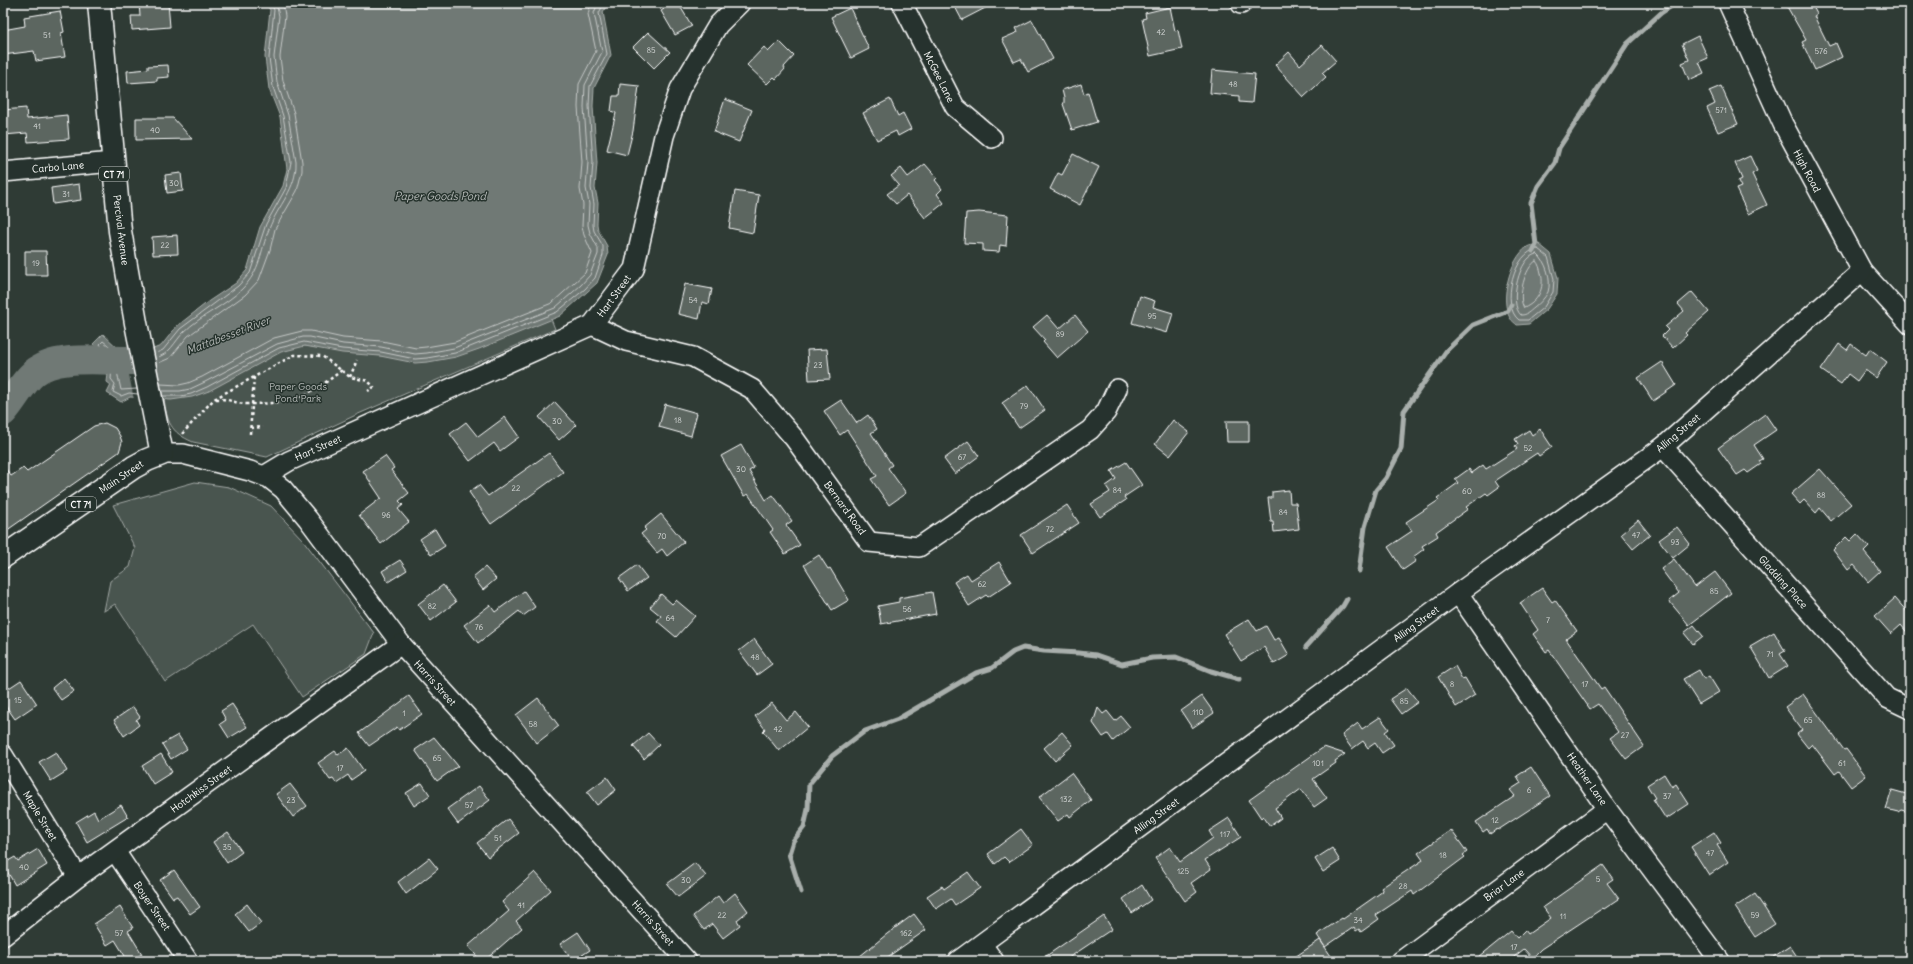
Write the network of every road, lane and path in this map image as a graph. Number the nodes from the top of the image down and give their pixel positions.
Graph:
1 (99, 3) edge
2 (740, 3) edge
3 (902, 3) edge
4 (1728, 3) edge
5 (992, 138) dead end
6 (113, 162) junction
7 (3, 172) edge
8 (1862, 271) junction
9 (1910, 324) edge
10 (592, 325) junction
11 (357, 360) dead end
12 (342, 370) junction
13 (254, 377) junction
14 (350, 377) junction
15 (1117, 389) dead end
16 (368, 391) dead end
17 (214, 399) junction
18 (252, 404) junction
19 (263, 427) dead end
20 (251, 428) junction
21 (182, 434) dead end
22 (250, 434) dead end
23 (1663, 446) junction
24 (162, 454) junction
25 (264, 476) junction
26 (3, 557) edge
27 (1458, 593) junction
28 (401, 644) junction
29 (1910, 709) edge
30 (3, 755) edge
31 (1607, 809) junction
32 (115, 851) junction
33 (78, 877) junction
34 (3, 936) edge
35 (982, 945) junction
36 (188, 961) edge
37 (687, 961) edge
38 (958, 961) edge
39 (994, 961) edge
40 (1401, 961) edge
41 (1720, 961) edge

1 - 6 main road, Percival Avenue / CT 71
2 - 10 street, Hart Street
3 - 5 street, McGee Lane
4 - 8 street, High Road
6 - 7 street, Carbo Lane
6 - 24 main road, Percival Avenue / CT 71
8 - 9 street, High Road
8 - 23 street, Alling Street
10 - 15 street, Bernard Road
10 - 25 street, Hart Street
11 - 14 path
12 - 13 path
12 - 14 path
12 - 18 path
13 - 17 path
13 - 18 path
14 - 16 path
17 - 18 path
17 - 21 path
18 - 20 path
19 - 20 path
20 - 22 path
23 - 27 street, Alling Street
23 - 29 street, Gladding Place
24 - 25 street, Harris Street
24 - 26 main road, Main Street / CT 71
25 - 28 street, Harris Street
27 - 31 street, Heather Lane
27 - 35 street, Alling Street
28 - 32 street, Hotchkiss Street
28 - 37 street, Harris Street
30 - 33 street, Maple Street
31 - 40 street, Briar Lane
31 - 41 street, Heather Lane
32 - 33 street, Hotchkiss Street
32 - 36 street, Boyer Street
33 - 34 street, Hotchkiss Street
35 - 38 street, Alling Street
35 - 39 street

